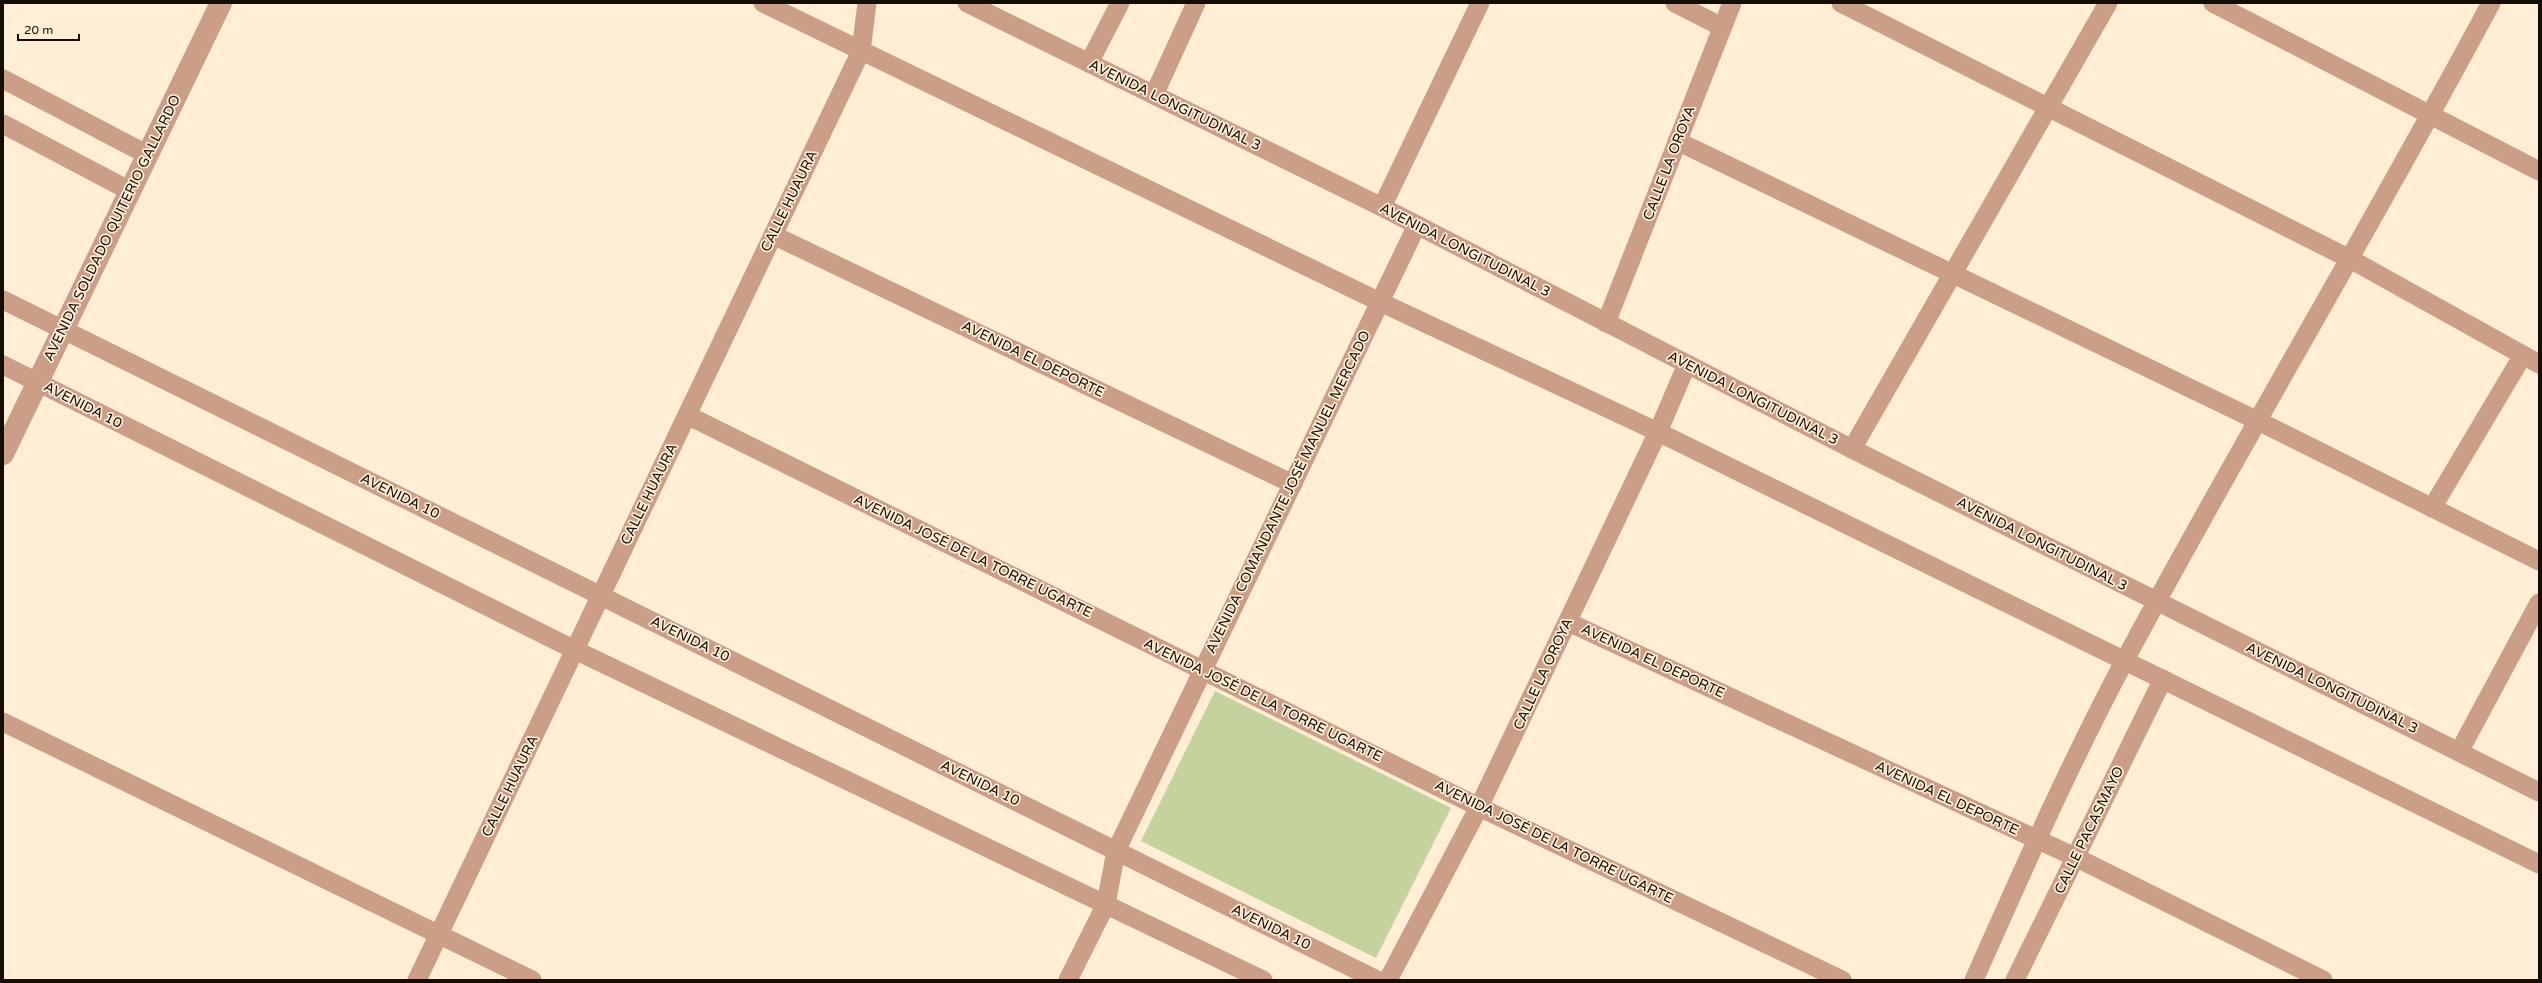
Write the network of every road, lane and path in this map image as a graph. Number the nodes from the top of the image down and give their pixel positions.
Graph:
1 (221, 3) edge
2 (763, 3) edge
3 (867, 3) edge
4 (967, 3) edge
5 (1120, 3) edge
6 (1196, 3) edge
7 (1480, 3) edge
8 (1675, 3) edge
9 (1732, 3) edge
10 (1841, 3) edge
11 (2108, 3) edge
12 (2213, 3) edge
13 (2491, 3) edge
14 (1722, 27) junction
15 (861, 51) junction
16 (1089, 63) junction
17 (3, 79) edge
18 (1154, 95) junction
19 (2049, 107) junction
20 (2431, 116) junction
21 (3, 124) edge
22 (1678, 141) junction
23 (148, 155) junction
24 (2539, 171) edge
25 (130, 191) junction
26 (1382, 207) junction
27 (1417, 225) junction
28 (773, 235) junction
29 (2350, 259) junction
30 (1953, 274) junction
31 (3, 300) edge
32 (1380, 302) junction
33 (1606, 323) junction
34 (63, 330) junction
35 (2531, 359) edge
36 (1687, 364) junction
37 (3, 366) edge
38 (38, 383) junction
39 (687, 415) junction
40 (2256, 420) junction
41 (1658, 432) junction
42 (1852, 449) junction
43 (3, 454) edge
44 (1293, 484) junction
45 (2432, 508) junction
46 (2539, 561) edge
47 (601, 595) junction
48 (2157, 601) junction
49 (2539, 604) edge
50 (1568, 622) junction
51 (575, 650) junction
52 (2125, 660) junction
53 (1203, 669) junction
54 (2163, 679) junction
55 (3, 722) edge
56 (2459, 752) junction
57 (2539, 792) edge
58 (1479, 807) junction
59 (2037, 839) junction
60 (1116, 851) junction
61 (2075, 857) junction
62 (2539, 864) edge
63 (1106, 904) junction
64 (438, 935) junction
65 (417, 980) edge
66 (532, 980) edge
67 (1068, 980) edge
68 (1263, 980) edge
69 (1377, 980) edge
70 (1388, 980) edge
71 (1842, 980) edge
72 (1974, 980) edge
73 (2015, 980) edge
74 (2323, 980) edge

1 - 23 street, AVENIDA SOLDADO QUITERIO GALLARDO
2 - 15 street
3 - 15 street, CALLE HUAURA
4 - 16 street, AVENIDA LONGITUDINAL 3
5 - 16 street
6 - 18 street
7 - 26 street
8 - 14 street
9 - 14 street, CALLE LA OROYA
10 - 19 street
11 - 19 street
12 - 20 street
13 - 20 street
14 - 22 street, CALLE LA OROYA
15 - 28 street, CALLE HUAURA
15 - 32 street
16 - 18 street, AVENIDA LONGITUDINAL 3
17 - 23 street
18 - 26 street, AVENIDA LONGITUDINAL 3
19 - 29 street
19 - 30 street
20 - 24 street
20 - 29 street
21 - 25 street
22 - 30 street
22 - 33 street, CALLE LA OROYA
23 - 25 street, AVENIDA SOLDADO QUITERIO GALLARDO
25 - 34 street, AVENIDA SOLDADO QUITERIO GALLARDO
26 - 27 street, AVENIDA LONGITUDINAL 3
27 - 32 street, AVENIDA COMANDANTE JOSÉ MANUEL MERCADO
27 - 33 street, AVENIDA LONGITUDINAL 3
28 - 39 street, CALLE HUAURA
28 - 44 street, AVENIDA EL DEPORTE
29 - 35 street
29 - 40 street
30 - 40 street
30 - 42 street
31 - 34 street, AVENIDA 10
32 - 41 street
32 - 44 street, AVENIDA COMANDANTE JOSÉ MANUEL MERCADO
33 - 36 street, AVENIDA LONGITUDINAL 3
34 - 38 street, AVENIDA SOLDADO QUITERIO GALLARDO
34 - 47 street, AVENIDA 10
35 - 45 street
36 - 41 street, CALLE LA OROYA
36 - 42 street, AVENIDA LONGITUDINAL 3
37 - 38 street, AVENIDA 10
38 - 43 street, AVENIDA SOLDADO QUITERIO GALLARDO
38 - 51 street, AVENIDA 10
39 - 47 street, CALLE HUAURA
39 - 53 street, AVENIDA JOSÉ DE LA TORRE UGARTE
40 - 45 street
40 - 48 street
41 - 50 street, CALLE LA OROYA
41 - 52 street
42 - 48 street, AVENIDA LONGITUDINAL 3
44 - 53 street, AVENIDA COMANDANTE JOSÉ MANUEL MERCADO
45 - 46 street
47 - 51 street, CALLE HUAURA
47 - 60 street, AVENIDA 10
48 - 52 street
48 - 56 street, AVENIDA LONGITUDINAL 3
49 - 56 street
50 - 58 street, CALLE LA OROYA
50 - 59 street, AVENIDA EL DEPORTE
51 - 63 street, AVENIDA 10
51 - 64 street, CALLE HUAURA
52 - 54 street
52 - 59 street
53 - 58 street, AVENIDA JOSÉ DE LA TORRE UGARTE
53 - 60 street, AVENIDA COMANDANTE JOSÉ MANUEL MERCADO
54 - 61 street, CALLE PACASMAYO
54 - 62 street
55 - 64 street
56 - 57 street, AVENIDA LONGITUDINAL 3
58 - 70 street, CALLE LA OROYA
58 - 71 street, AVENIDA JOSÉ DE LA TORRE UGARTE
59 - 61 street, AVENIDA EL DEPORTE
59 - 72 street
60 - 63 street, AVENIDA COMANDANTE JOSÉ MANUEL MERCADO
60 - 69 street, AVENIDA 10
61 - 73 street, CALLE PACASMAYO
61 - 74 street, AVENIDA EL DEPORTE
63 - 67 street, AVENIDA COMANDANTE JOSÉ MANUEL MERCADO
63 - 68 street, AVENIDA 10
64 - 65 street, CALLE HUAURA
64 - 66 street

